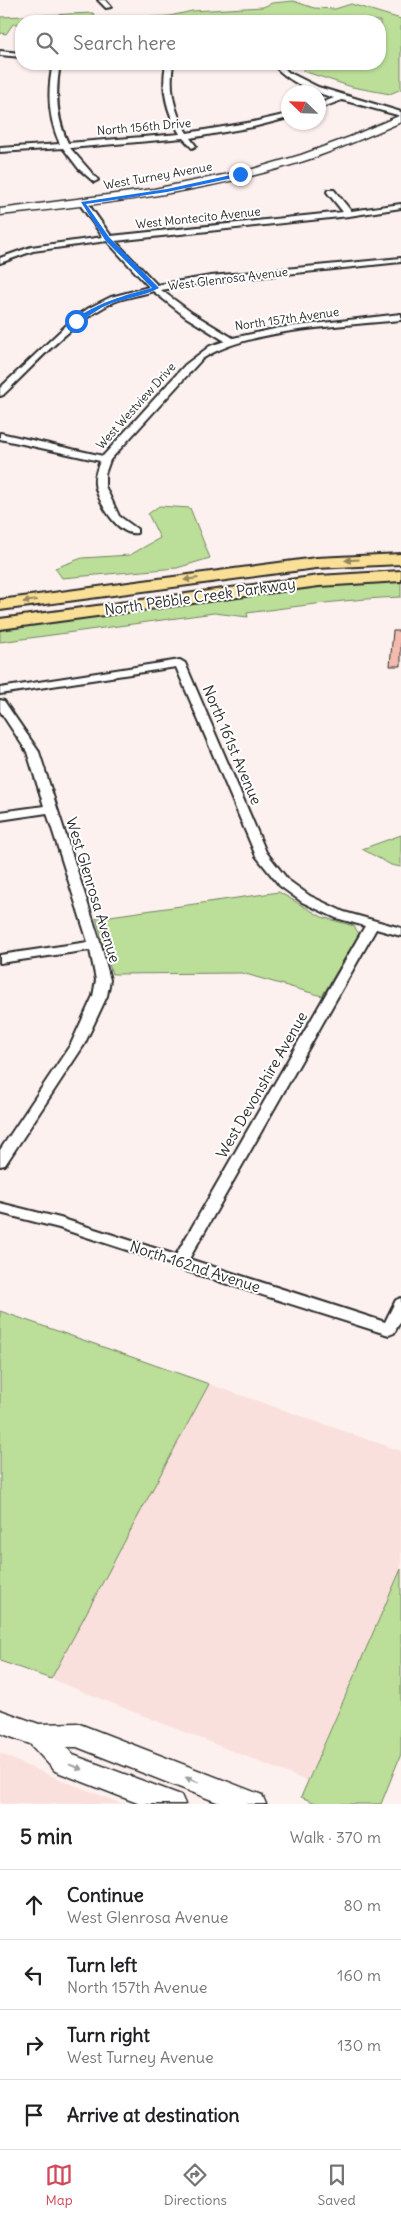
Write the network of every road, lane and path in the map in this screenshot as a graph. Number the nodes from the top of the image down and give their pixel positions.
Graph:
1 (101, 0) edge
2 (108, 8) dead end
3 (0, 54) edge
4 (15, 55) edge
5 (55, 70) edge
6 (167, 70) edge
7 (282, 70) edge
8 (343, 97) junction
9 (326, 104) edge
10 (401, 114) edge
11 (281, 118) edge
12 (401, 118) edge
13 (183, 135) junction
14 (64, 145) junction
15 (192, 146) dead end
16 (0, 150) edge
17 (94, 180) dead end
18 (331, 192) dead end
19 (83, 203) junction
20 (401, 206) edge
21 (0, 212) edge
22 (348, 214) junction
23 (107, 238) junction
24 (401, 260) edge
25 (0, 261) edge
26 (156, 288) junction
27 (401, 317) edge
28 (232, 341) junction
29 (0, 393) edge
30 (0, 436) edge
31 (105, 459) junction
32 (132, 531) dead end
33 (401, 558) edge
34 (401, 576) edge
35 (0, 605) edge
36 (0, 624) edge
37 (0, 691) edge
38 (0, 703) edge
39 (51, 809) junction
40 (0, 816) edge
41 (373, 924) junction
42 (401, 932) edge
43 (95, 944) junction
44 (0, 959) edge
45 (0, 1161) edge
46 (0, 1208) edge
47 (180, 1262) junction
48 (401, 1304) edge
49 (0, 1720) edge
50 (39, 1736) junction
51 (172, 1804) edge
52 (254, 1804) edge

1 - 2 street
3 - 4 street
5 - 14 street
6 - 13 street
7 - 8 street
8 - 9 street
8 - 10 street
11 - 13 street, North 156th Drive
12 - 19 street, West Turney Avenue
13 - 14 street, North 156th Drive
13 - 15 street
14 - 16 street, North 156th Drive
14 - 17 street
18 - 22 street
19 - 21 street, West Turney Avenue
19 - 23 street, North 157th Avenue
20 - 22 street, West Montecito Avenue
22 - 23 street, West Montecito Avenue
23 - 25 street, West Montecito Avenue
23 - 26 street, North 157th Avenue
24 - 26 street, West Glenrosa Avenue
26 - 28 street, North 157th Avenue
26 - 29 street, West Glenrosa Avenue
27 - 28 street, North 157th Avenue
28 - 31 street, West Westview Drive
30 - 31 street
31 - 32 street, West Westview Drive
33 -> 35 main road, North Pebble Creek Parkway
34 - 36 main road, North Pebble Creek Parkway
37 - 41 street, North 161st Avenue
38 - 39 street, West Glenrosa Avenue
39 - 40 street
39 - 43 street, West Glenrosa Avenue
41 - 42 street, North 161st Avenue
41 - 47 street, West Devonshire Avenue
43 - 44 street
43 - 45 street, West Glenrosa Avenue
46 - 47 street, North 162nd Avenue
47 - 48 street, North 162nd Avenue
49 - 50 street
50 -> 51 street
52 -> 50 street

